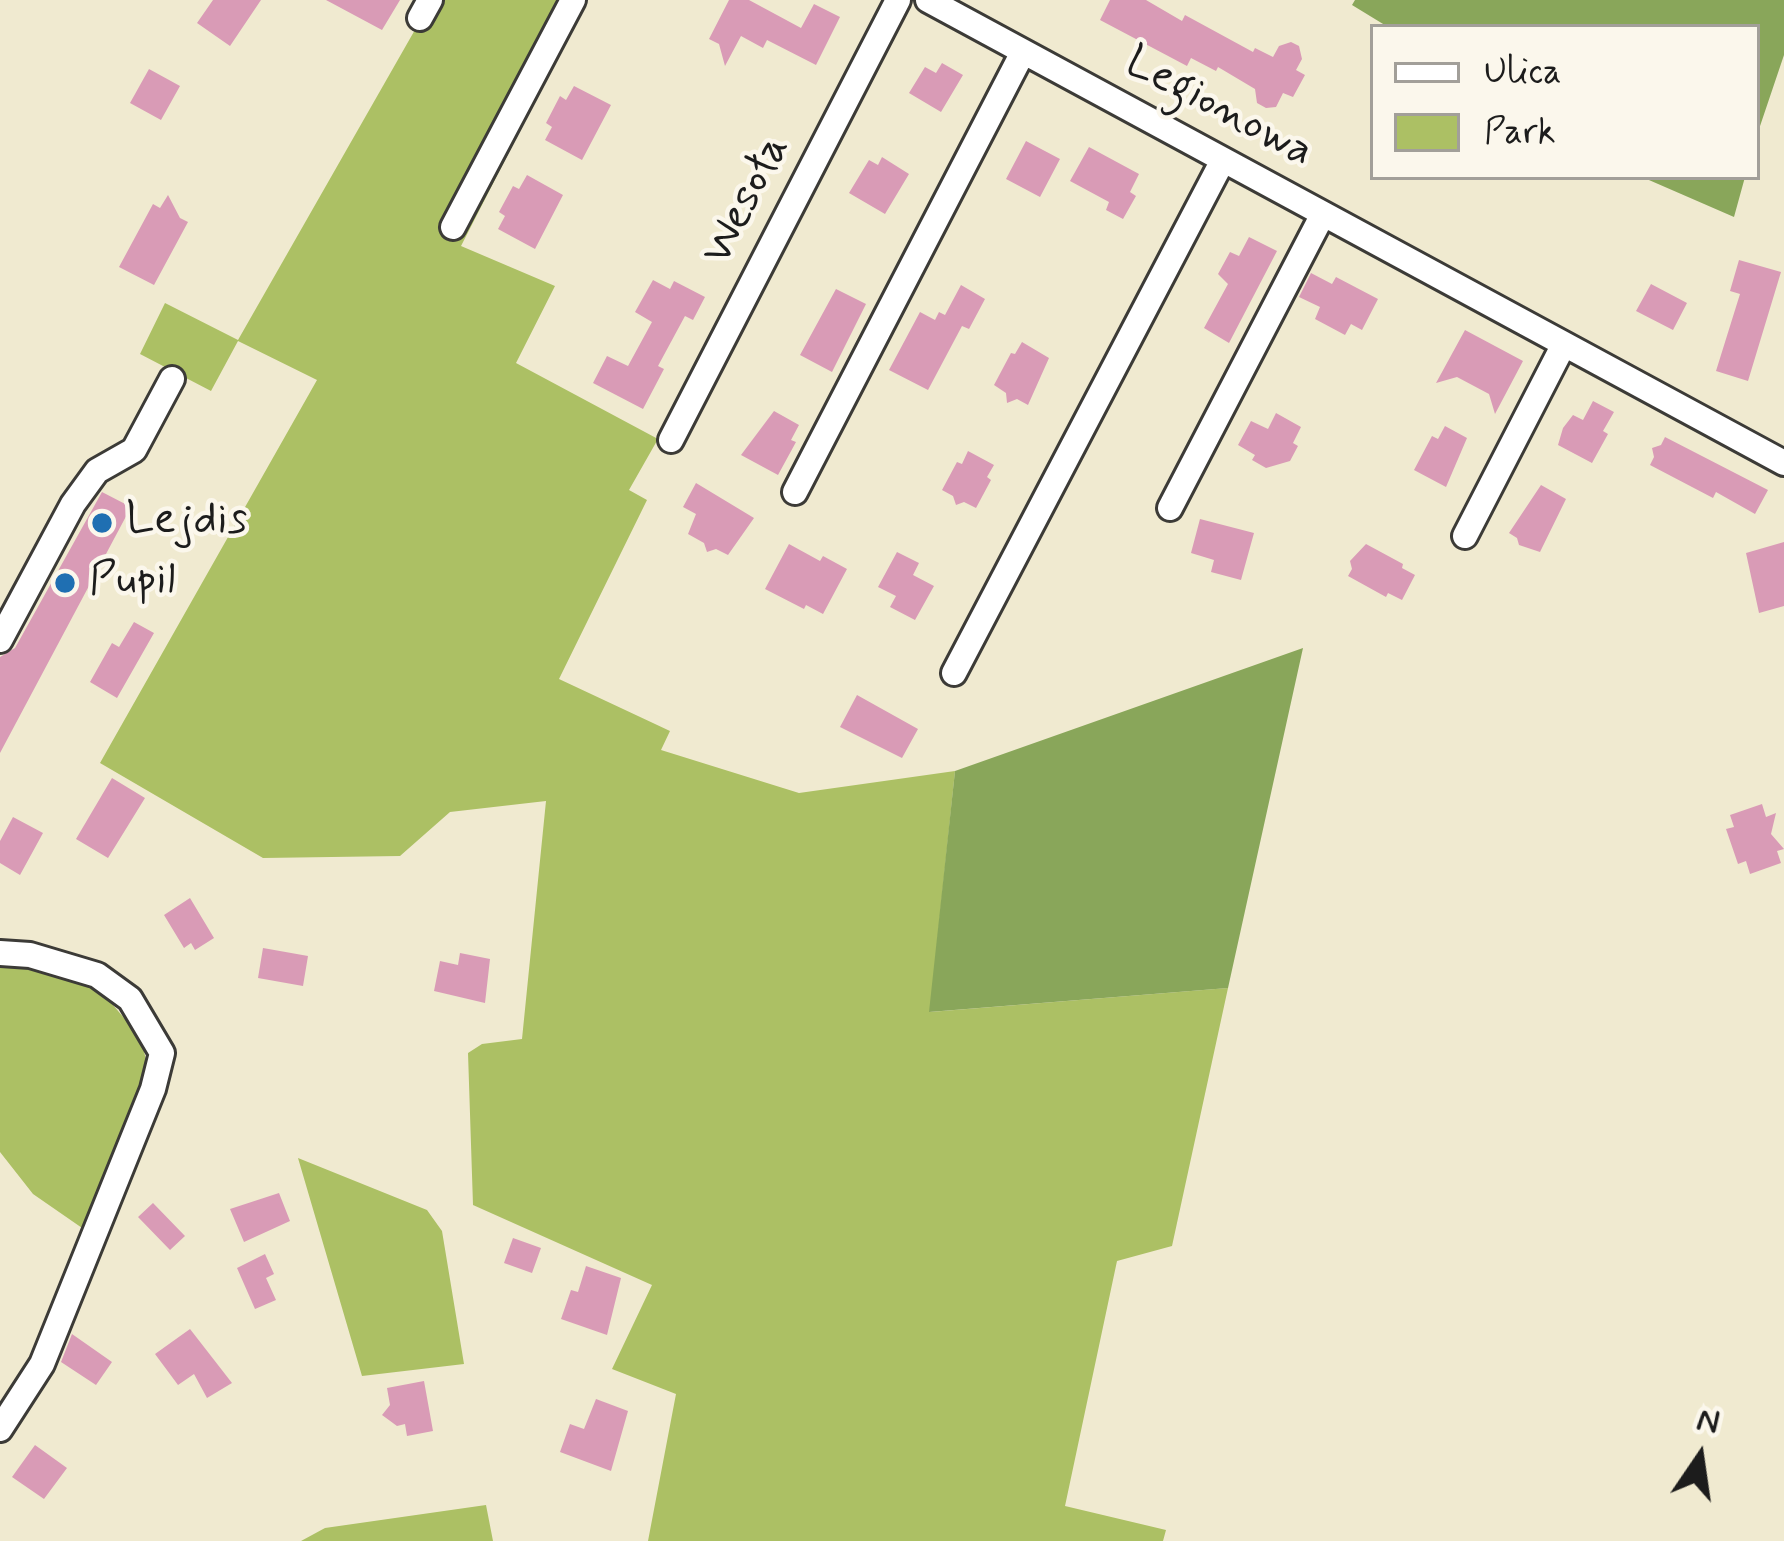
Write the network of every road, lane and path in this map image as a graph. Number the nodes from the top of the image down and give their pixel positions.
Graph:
1 (573, 0) edge
2 (898, 0) edge
3 (928, 0) edge
4 (1023, 52) junction
5 (1223, 160) junction
6 (1323, 214) junction
7 (453, 227) dead end
8 (1564, 344) junction
9 (172, 379) dead end
10 (671, 440) dead end
11 (1784, 463) edge
12 (796, 492) dead end
13 (1170, 508) dead end
14 (1465, 536) dead end
15 (0, 640) edge
16 (954, 673) dead end
17 (0, 952) edge
18 (0, 1429) edge

1 - 7 street
2 - 10 street, Wesoła
3 - 4 street, Legionowa
4 - 5 street, Legionowa
4 - 12 street
5 - 6 street, Legionowa
5 - 16 street
6 - 8 street, Legionowa
6 - 13 street
8 - 11 street, Legionowa
8 - 14 street
9 - 15 street
17 - 18 street

